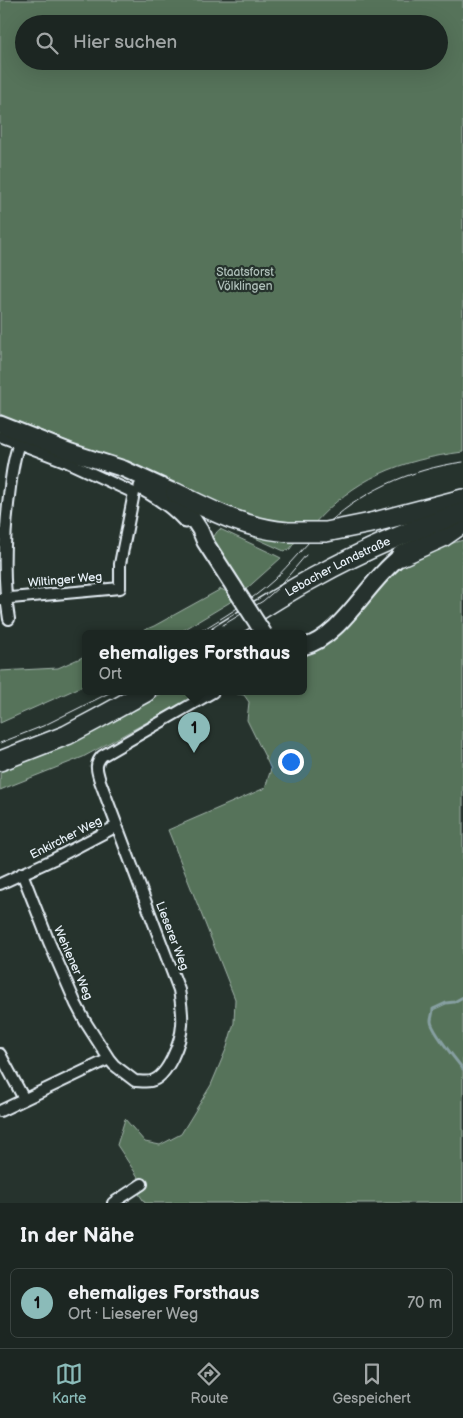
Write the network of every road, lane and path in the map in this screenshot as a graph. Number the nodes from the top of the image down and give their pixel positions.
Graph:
1 (0, 424) edge
2 (0, 436) edge
3 (20, 443) junction
4 (71, 452) junction
5 (135, 488) junction
6 (176, 493) junction
7 (463, 499) edge
8 (462, 521) edge
9 (205, 542) junction
10 (401, 556) joint
11 (3, 598) edge
12 (9, 619) dead end
13 (228, 630) edge
14 (248, 630) edge
15 (261, 630) edge
16 (307, 645) edge
17 (119, 695) edge
18 (141, 695) edge
19 (208, 695) edge
20 (0, 750) edge
21 (0, 761) edge
22 (117, 826) junction
23 (22, 873) junction
24 (0, 884) edge
25 (0, 1054) edge
26 (109, 1059) junction
27 (24, 1099) junction
28 (0, 1111) edge
29 (142, 1184) dead end
30 (113, 1203) edge

1 - 4 main road
2 - 3 street
3 - 5 street
3 - 11 street
4 - 5 main road
4 - 6 main road
5 - 9 main road
5 - 11 street, Wiltinger Weg
6 - 7 highway, bridge
6 - 9 main road
8 - 10 highway
8 - 13 highway, Lebacher Landstraße
8 - 14 highway, Lebacher Landstraße
9 - 15 main road, bridge
10 - 16 main road
11 - 12 street
17 - 20 highway
18 - 21 highway
19 - 22 street, Lieserer Weg
22 - 23 street, Enkircher Weg
22 - 26 street, Lieserer Weg
23 - 24 street, Enkircher Weg
23 - 26 street, Wehlener Weg
25 - 27 street
26 - 27 street
27 - 28 street
29 - 30 street

